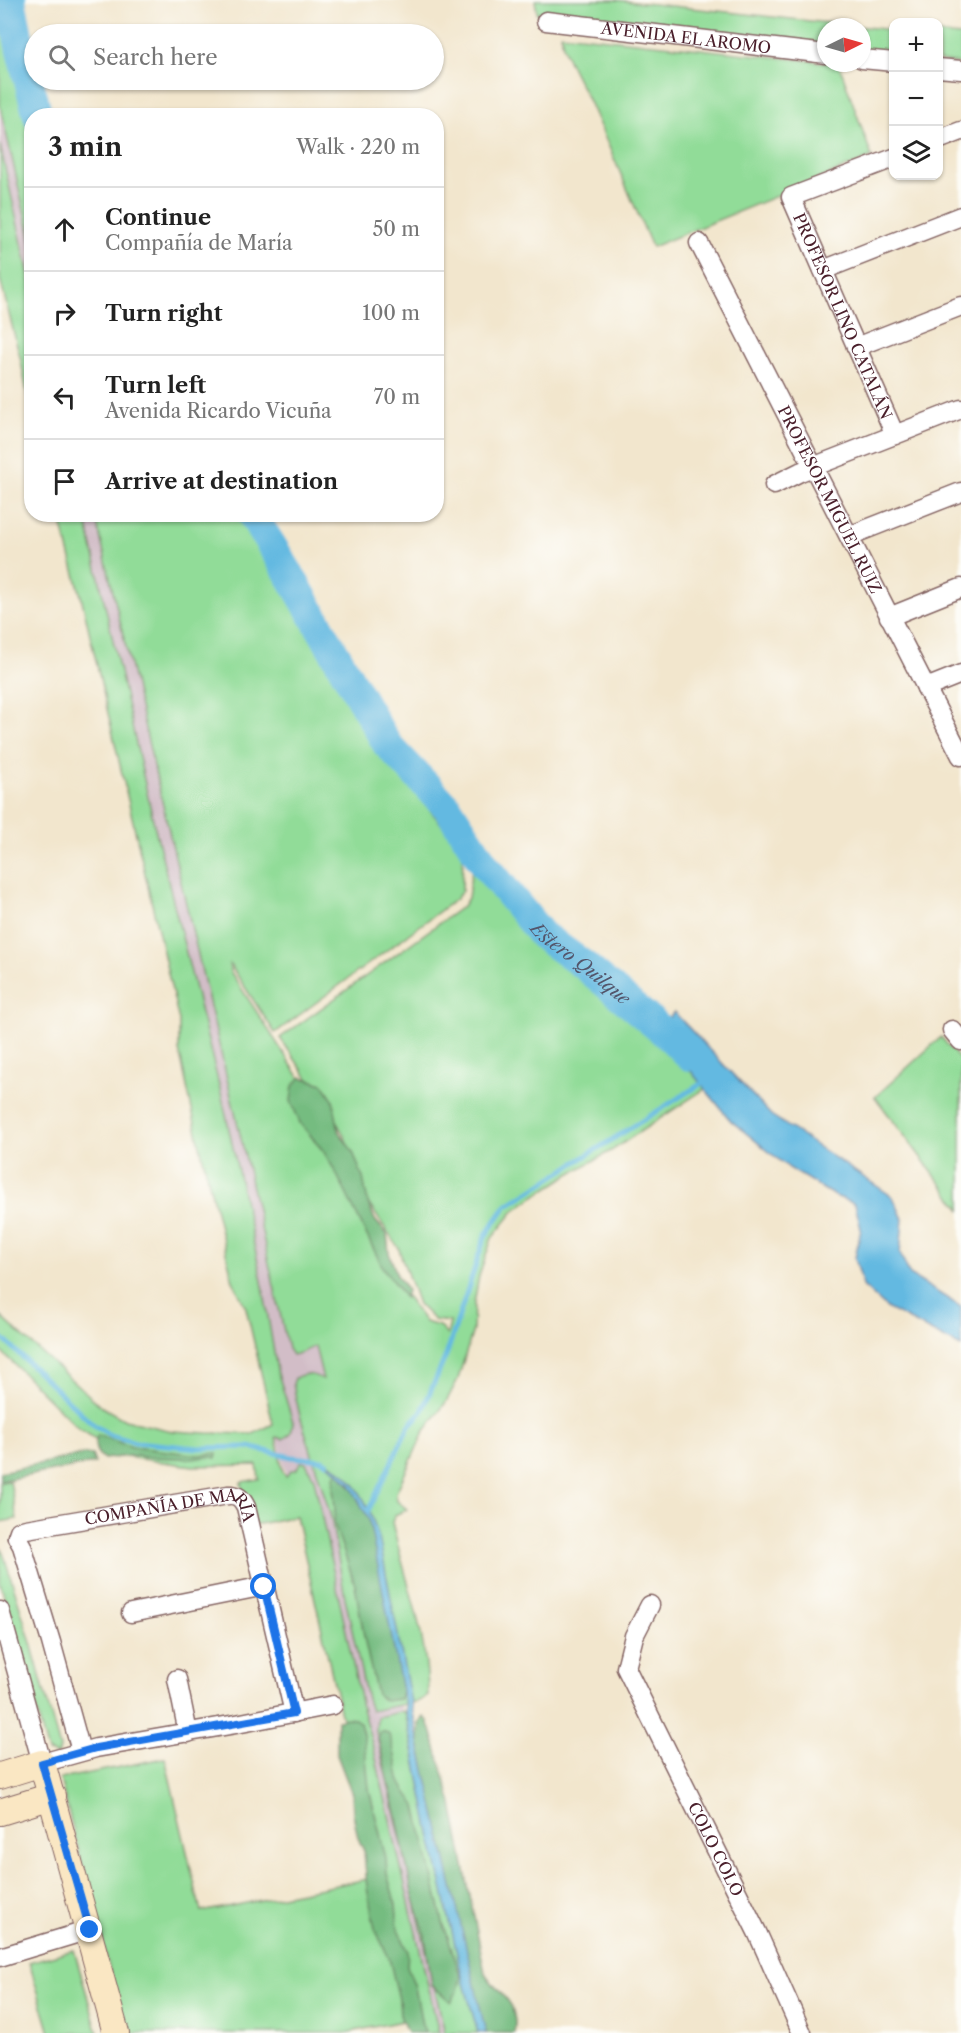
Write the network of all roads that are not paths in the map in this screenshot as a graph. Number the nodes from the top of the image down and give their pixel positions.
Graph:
1 (546, 21) dead end
2 (817, 53) edge
3 (871, 60) edge
4 (889, 62) edge
5 (943, 68) edge
6 (961, 70) edge
7 (961, 131) edge
8 (943, 138) edge
9 (889, 160) edge
10 (961, 216) edge
11 (699, 243) dead end
12 (823, 270) junction
13 (961, 306) edge
14 (856, 347) junction
15 (961, 409) edge
16 (896, 435) junction
17 (813, 467) junction
18 (774, 485) dead end
19 (961, 492) edge
20 (849, 536) junction
21 (961, 588) edge
22 (889, 616) junction
23 (961, 674) edge
24 (926, 688) junction
25 (961, 756) edge
26 (8, 1536) edge
27 (264, 1587) junction
28 (650, 1605) dead end
29 (0, 1611) edge
30 (131, 1613) dead end
31 (7, 1661) edge
32 (177, 1679) dead end
33 (333, 1705) dead end
34 (294, 1713) junction
35 (188, 1733) junction
36 (81, 1751) junction
37 (42, 1763) junction
38 (0, 1776) edge
39 (52, 1796) junction
40 (0, 1812) edge
41 (90, 1930) junction
42 (0, 1957) edge
43 (116, 2033) edge
44 (802, 2033) edge

1 - 2 street, AVENIDA EL AROMO
3 - 4 street
5 - 6 street
7 - 8 street
9 - 12 street, PROFESOR LINO CATALÁN
10 - 12 street
11 - 17 street, PROFESOR MIGUEL RUIZ
12 - 14 street, PROFESOR LINO CATALÁN
13 - 14 street
14 - 16 street, PROFESOR LINO CATALÁN
15 - 16 street
16 - 17 street
17 - 18 street
17 - 20 street, PROFESOR MIGUEL RUIZ
19 - 20 street
20 - 22 street, PROFESOR MIGUEL RUIZ
21 - 22 street
22 - 24 street, PROFESOR MIGUEL RUIZ
23 - 24 street
24 - 25 street, PROFESOR MIGUEL RUIZ
26 - 27 street, COMPAÑÍA DE MARÍA
26 - 36 street
27 - 30 street
27 - 34 street, COMPAÑÍA DE MARÍA
28 - 44 street, COLO COLO
29 - 31 street
31 - 37 street
32 - 35 street
33 - 34 street
34 - 35 street
35 - 36 street
36 - 37 street
37 - 38 street
37 - 39 street
39 - 40 street
39 - 41 street
41 - 42 street
41 - 43 street

